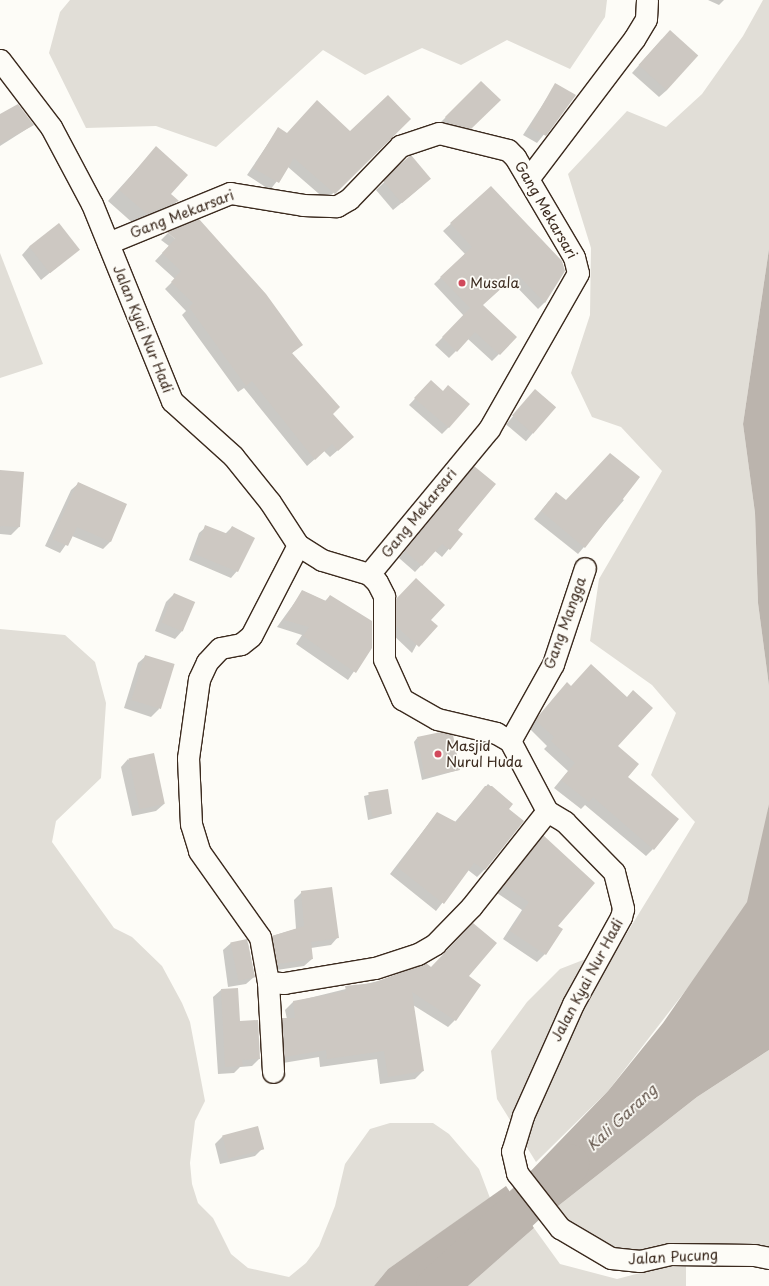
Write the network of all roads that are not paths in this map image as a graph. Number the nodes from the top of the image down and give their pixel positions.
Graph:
1 (647, 0) edge
2 (0, 60) edge
3 (528, 180) junction
4 (108, 243) junction
5 (298, 545) junction
6 (585, 568) dead end
7 (369, 574) junction
8 (510, 741) junction
9 (547, 811) junction
10 (268, 982) junction
11 (273, 1072) dead end
12 (560, 1228) joint
13 (769, 1258) edge

1 - 3 street
2 - 4 street, Jalan Kyai Nur Hadi
3 - 4 street, Gang Mekarsari
3 - 7 street, Gang Mekarsari
4 - 5 street, Jalan Kyai Nur Hadi
5 - 7 street, Jalan Kyai Nur Hadi
5 - 10 street
6 - 8 street, Gang Mangga
7 - 8 street
8 - 9 street
9 - 10 street
9 - 12 street, Jalan Kyai Nur Hadi
10 - 11 street
12 - 13 street, Jalan Pucung

